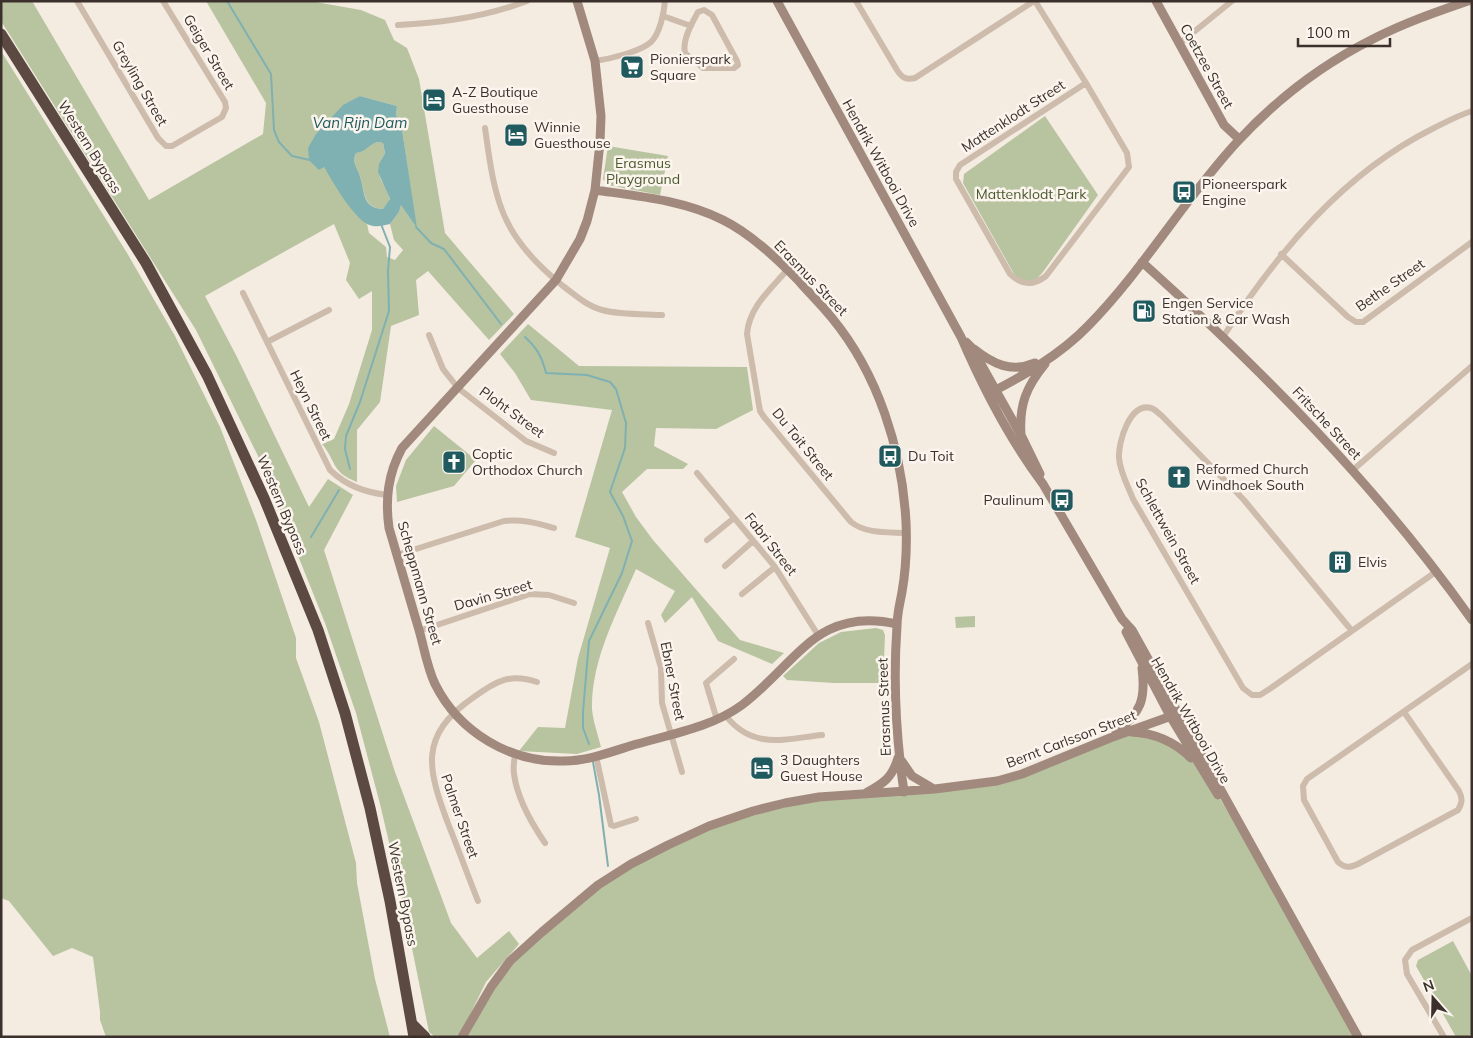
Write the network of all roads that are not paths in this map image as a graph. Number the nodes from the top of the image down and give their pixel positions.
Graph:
1 (77, 1) edge
2 (163, 1) edge
3 (527, 1) edge
4 (577, 1) edge
5 (665, 1) edge
6 (777, 1) edge
7 (856, 1) edge
8 (1034, 1) edge
9 (1156, 1) edge
10 (1232, 1) edge
11 (1468, 1) edge
12 (663, 16) junction
13 (398, 25) dead end
14 (691, 26) junction
15 (1, 34) edge
16 (1179, 44) junction
17 (595, 61) junction
18 (1086, 83) junction
19 (1472, 112) edge
20 (222, 117) joint
21 (1255, 124) junction
22 (1224, 125) junction
23 (485, 128) dead end
24 (1239, 139) junction
25 (1228, 152) junction
26 (595, 190) junction
27 (1472, 242) edge
28 (1281, 254) junction
29 (1142, 262) junction
30 (787, 270) junction
31 (556, 280) junction
32 (243, 293) dead end
33 (328, 310) dead end
34 (662, 315) dead end
35 (430, 335) dead end
36 (1223, 336) junction
37 (961, 338) junction
38 (267, 342) junction
39 (972, 348) junction
40 (1051, 356) junction
41 (1472, 366) edge
42 (458, 388) junction
43 (991, 392) junction
44 (1022, 437) junction
45 (554, 453) dead end
46 (1352, 470) junction
47 (698, 473) dead end
48 (1044, 484) junction
49 (387, 495) junction
50 (734, 518) junction
51 (554, 528) dead end
52 (906, 533) junction
53 (707, 540) dead end
54 (753, 541) junction
55 (397, 555) junction
56 (725, 566) dead end
57 (775, 566) junction
58 (1437, 572) junction
59 (742, 594) dead end
60 (574, 604) dead end
61 (1122, 619) junction
62 (1472, 620) edge
63 (648, 623) dead end
64 (897, 624) junction
65 (1352, 630) junction
66 (419, 631) junction
67 (818, 635) junction
68 (734, 660) dead end
69 (1141, 662) junction
70 (1472, 664) edge
71 (537, 682) dead end
72 (1404, 712) junction
73 (454, 713) junction
74 (1174, 715) junction
75 (726, 716) junction
76 (716, 720) junction
77 (1128, 732) junction
78 (671, 734) junction
79 (822, 736) dead end
80 (1110, 738) junction
81 (515, 755) junction
82 (899, 755) junction
83 (596, 756) junction
84 (1203, 771) junction
85 (682, 772) dead end
86 (935, 789) junction
87 (904, 792) junction
88 (862, 794) junction
89 (636, 819) dead end
90 (1242, 830) junction
91 (545, 843) dead end
92 (478, 901) dead end
93 (1472, 918) edge
94 (412, 1024) junction
95 (414, 1037) edge
96 (425, 1037) edge
97 (462, 1037) edge
98 (1358, 1037) edge
99 (1444, 1037) edge

1 - 20 street, Greyling Street
2 - 20 street, Geiger Street
3 - 13 street
4 - 17 street, Scheppmann Street
5 - 12 street
6 - 37 street, Hendrik Witbooi Drive
7 - 8 street
8 - 18 street, Mattenklodt Street
9 - 16 street, Coetzee Street
10 - 16 street
11 - 21 street
12 - 14 street
12 - 17 street
14 - 14 street
15 - 94 highway, Western Bypass
16 - 22 street, Coetzee Street
17 - 26 street, Scheppmann Street
18 - 18 street, Mattenklodt Street
19 - 28 street
21 - 22 street
21 - 24 street
22 - 24 street, Coetzee Street
22 - 25 street
23 - 31 street
24 - 25 street
25 - 29 street
26 - 30 street, Erasmus Street
26 - 31 street, Scheppmann Street
27 - 28 street, Bethe Street
28 - 36 street
29 - 36 street, Fritsche Street
29 - 40 street
30 - 52 street, Erasmus Street
30 - 52 street, Du Toit Street
31 - 34 street
31 - 42 street, Scheppmann Street
32 - 38 street, Heyn Street
33 - 38 street
35 - 42 street, Ploht Street
36 - 46 street, Fritsche Street
37 - 39 street, Hendrik Witbooi Drive
37 - 43 street, Hendrik Witbooi Drive
38 - 49 street, Heyn Street
39 - 40 street
39 - 43 street, Hendrik Witbooi Drive
40 - 43 street
40 - 44 street
41 - 46 street
42 - 45 street, Ploht Street
42 - 49 street, Scheppmann Street
43 - 44 street, Hendrik Witbooi Drive
43 - 48 street, Hendrik Witbooi Drive
44 - 48 street, Hendrik Witbooi Drive
46 - 58 street, Fritsche Street
47 - 50 street, Fabri Street
48 - 61 street, Hendrik Witbooi Drive
49 - 55 street, Scheppmann Street
50 - 53 street
50 - 54 street, Fabri Street
51 - 55 street
52 - 64 street, Erasmus Street
54 - 56 street
54 - 57 street, Fabri Street
55 - 66 street, Scheppmann Street
57 - 59 street
57 - 67 street, Fabri Street
58 - 62 street, Fritsche Street
58 - 65 street, Schlettwein Street
60 - 66 street, Davin Street
61 - 69 street, Hendrik Witbooi Drive
61 - 74 street, Hendrik Witbooi Drive
63 - 78 street, Ebner Street
64 - 67 street, Scheppmann Street
64 - 82 street, Erasmus Street
65 - 65 street, Schlettwein Street
66 - 73 street, Scheppmann Street
67 - 75 street, Scheppmann Street
68 - 76 street
69 - 74 street, Hendrik Witbooi Drive
69 - 80 street
70 - 72 street
71 - 73 street, Palmer Street
72 - 72 street
73 - 81 street, Scheppmann Street
73 - 92 street, Palmer Street
74 - 77 street, Bernt Carlsson Street
74 - 84 street, Hendrik Witbooi Drive
74 - 90 street, Hendrik Witbooi Drive
75 - 76 street, Scheppmann Street
75 - 79 street
76 - 78 street, Scheppmann Street
77 - 80 street, Bernt Carlsson Street
77 - 84 street
78 - 83 street, Scheppmann Street
78 - 85 street, Ebner Street
80 - 86 street, Bernt Carlsson Street
81 - 83 street, Scheppmann Street
81 - 91 street
82 - 86 street
82 - 87 street, Erasmus Street
82 - 88 street
83 - 89 street
84 - 90 street, Hendrik Witbooi Drive
86 - 87 street, Bernt Carlsson Street
87 - 88 street, Bernt Carlsson Street
88 - 97 street, Bernt Carlsson Street
90 - 98 street, Hendrik Witbooi Drive
93 - 99 street
94 - 95 highway, Western Bypass
94 - 96 highway

